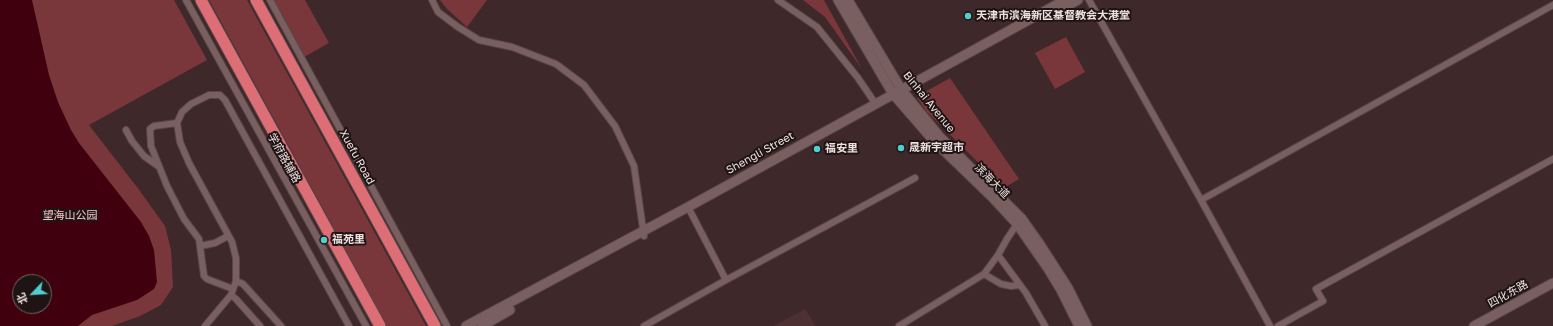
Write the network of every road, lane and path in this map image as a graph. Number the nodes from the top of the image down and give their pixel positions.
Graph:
1 (186, 0) edge
2 (201, 0) edge
3 (256, 0) edge
4 (270, 0) edge
5 (432, 0) edge
6 (778, 0) edge
7 (838, 0) edge
8 (848, 0) edge
9 (1065, 0) edge
10 (1078, 0) edge
11 (1089, 0) edge
12 (1553, 5) edge
13 (983, 48) junction
14 (899, 94) junction
15 (876, 103) junction
16 (177, 123) junction
17 (126, 130) dead end
18 (1553, 159) edge
19 (158, 166) junction
20 (915, 178) dead end
21 (1201, 200) junction
22 (689, 209) junction
23 (1017, 224) junction
24 (644, 234) junction
25 (228, 236) junction
26 (200, 246) junction
27 (998, 255) junction
28 (984, 274) junction
29 (726, 280) junction
30 (236, 281) junction
31 (1553, 283) edge
32 (1020, 285) junction
33 (232, 292) junction
34 (205, 326) edge
35 (260, 326) edge
36 (281, 326) edge
37 (349, 326) edge
38 (366, 326) edge
39 (380, 326) edge
40 (435, 326) edge
41 (447, 326) edge
42 (466, 326) edge
43 (482, 326) edge
44 (644, 326) edge
45 (899, 326) edge
46 (1045, 326) edge
47 (1079, 326) edge
48 (1087, 326) edge
49 (1270, 326) edge
50 (1278, 326) edge
51 (1474, 326) edge

1 - 38 street, 学府路辅路
2 - 39 highway
3 - 40 highway, Xuefu Road
4 - 41 street
5 - 24 street
6 - 15 street
7 - 14 street, 滨海大道
8 - 14 street, Binhai Avenue
9 - 13 street, Shengli Street
10 - 13 street, Shengli Street
11 - 21 street
12 - 21 street
13 - 14 street, Shengli Street
14 - 15 street, Shengli Street
14 - 22 street, Shengli Street
14 - 23 street, 滨海大道
14 - 48 street, Binhai Avenue
15 - 22 street, Shengli Street
16 - 19 street
16 - 25 street
16 - 37 street
17 - 19 street
18 - 50 street
19 - 26 street
20 - 29 street
21 - 49 street
22 - 24 street, Shengli Street
22 - 29 street
23 - 27 street
23 - 47 street, 滨海大道
24 - 42 street, Shengli Street
24 - 43 street, Shengli Street
25 - 26 street
25 - 30 street
26 - 33 street
27 - 28 street
27 - 32 street
28 - 32 street
28 - 45 street
29 - 44 street
30 - 33 street
30 - 36 street
31 - 51 street, 四化东路
32 - 46 street
33 - 34 street
33 - 35 street

